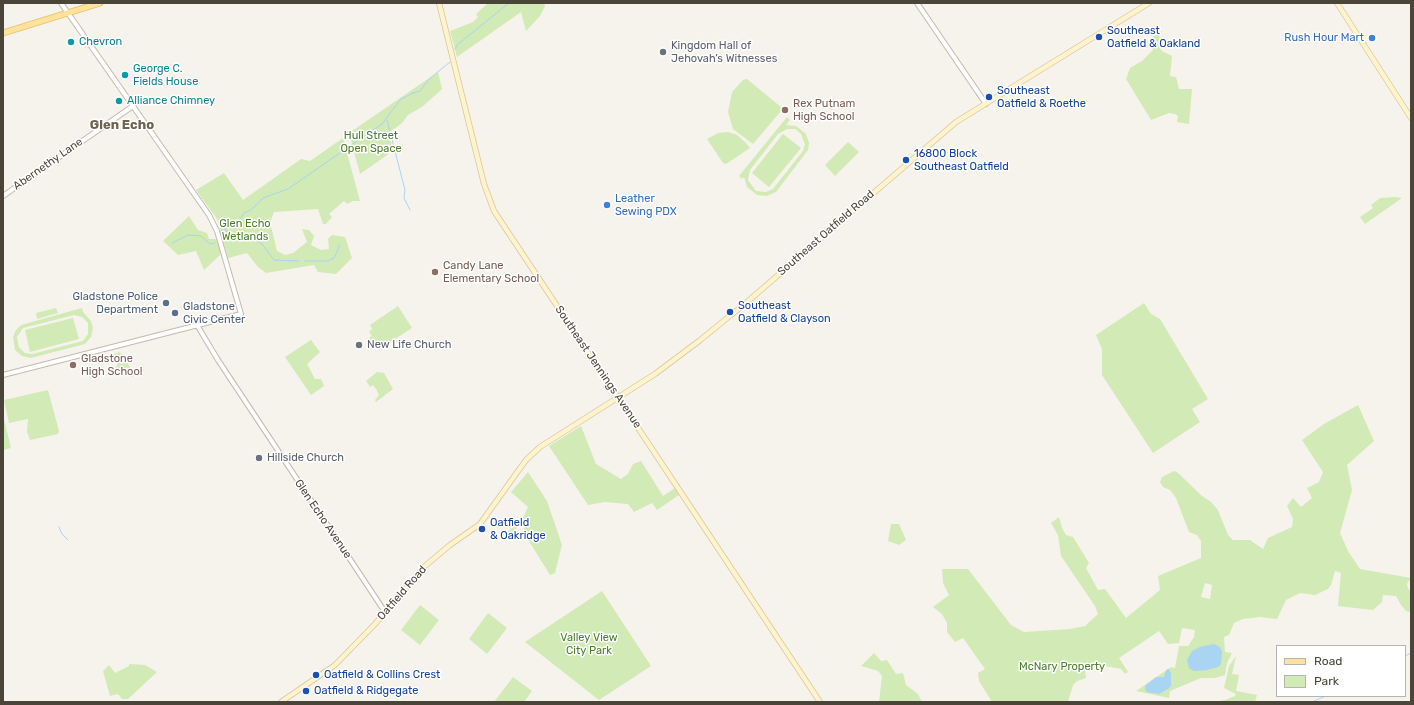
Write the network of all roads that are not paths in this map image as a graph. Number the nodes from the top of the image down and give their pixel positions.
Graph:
1 (61, 3) edge
2 (100, 3) edge
3 (439, 3) edge
4 (917, 3) edge
5 (1149, 3) edge
6 (1337, 3) edge
7 (68, 13) junction
8 (3, 33) edge
9 (986, 104) junction
10 (133, 106) junction
11 (1411, 118) edge
12 (3, 196) edge
13 (197, 325) junction
14 (3, 375) edge
15 (619, 397) junction
16 (514, 477) joint
17 (386, 612) junction
18 (281, 702) edge
19 (820, 702) edge

1 - 7 street
2 - 7 main road
3 - 15 main road, Southeast Jennings Avenue
4 - 9 street
5 - 9 main road, Southeast Oatfield Road
6 - 11 main road
7 - 8 main road
7 - 10 street
9 - 15 main road, Southeast Oatfield Road
10 - 12 street, Abernethy Lane
10 - 13 street
13 - 14 street
13 - 17 street, Glen Echo Avenue
15 - 16 main road, Southeast Oatfield Road
15 - 19 main road, Southeast Jennings Avenue
16 - 17 main road, Oatfield Road
17 - 18 main road, Oatfield Road

